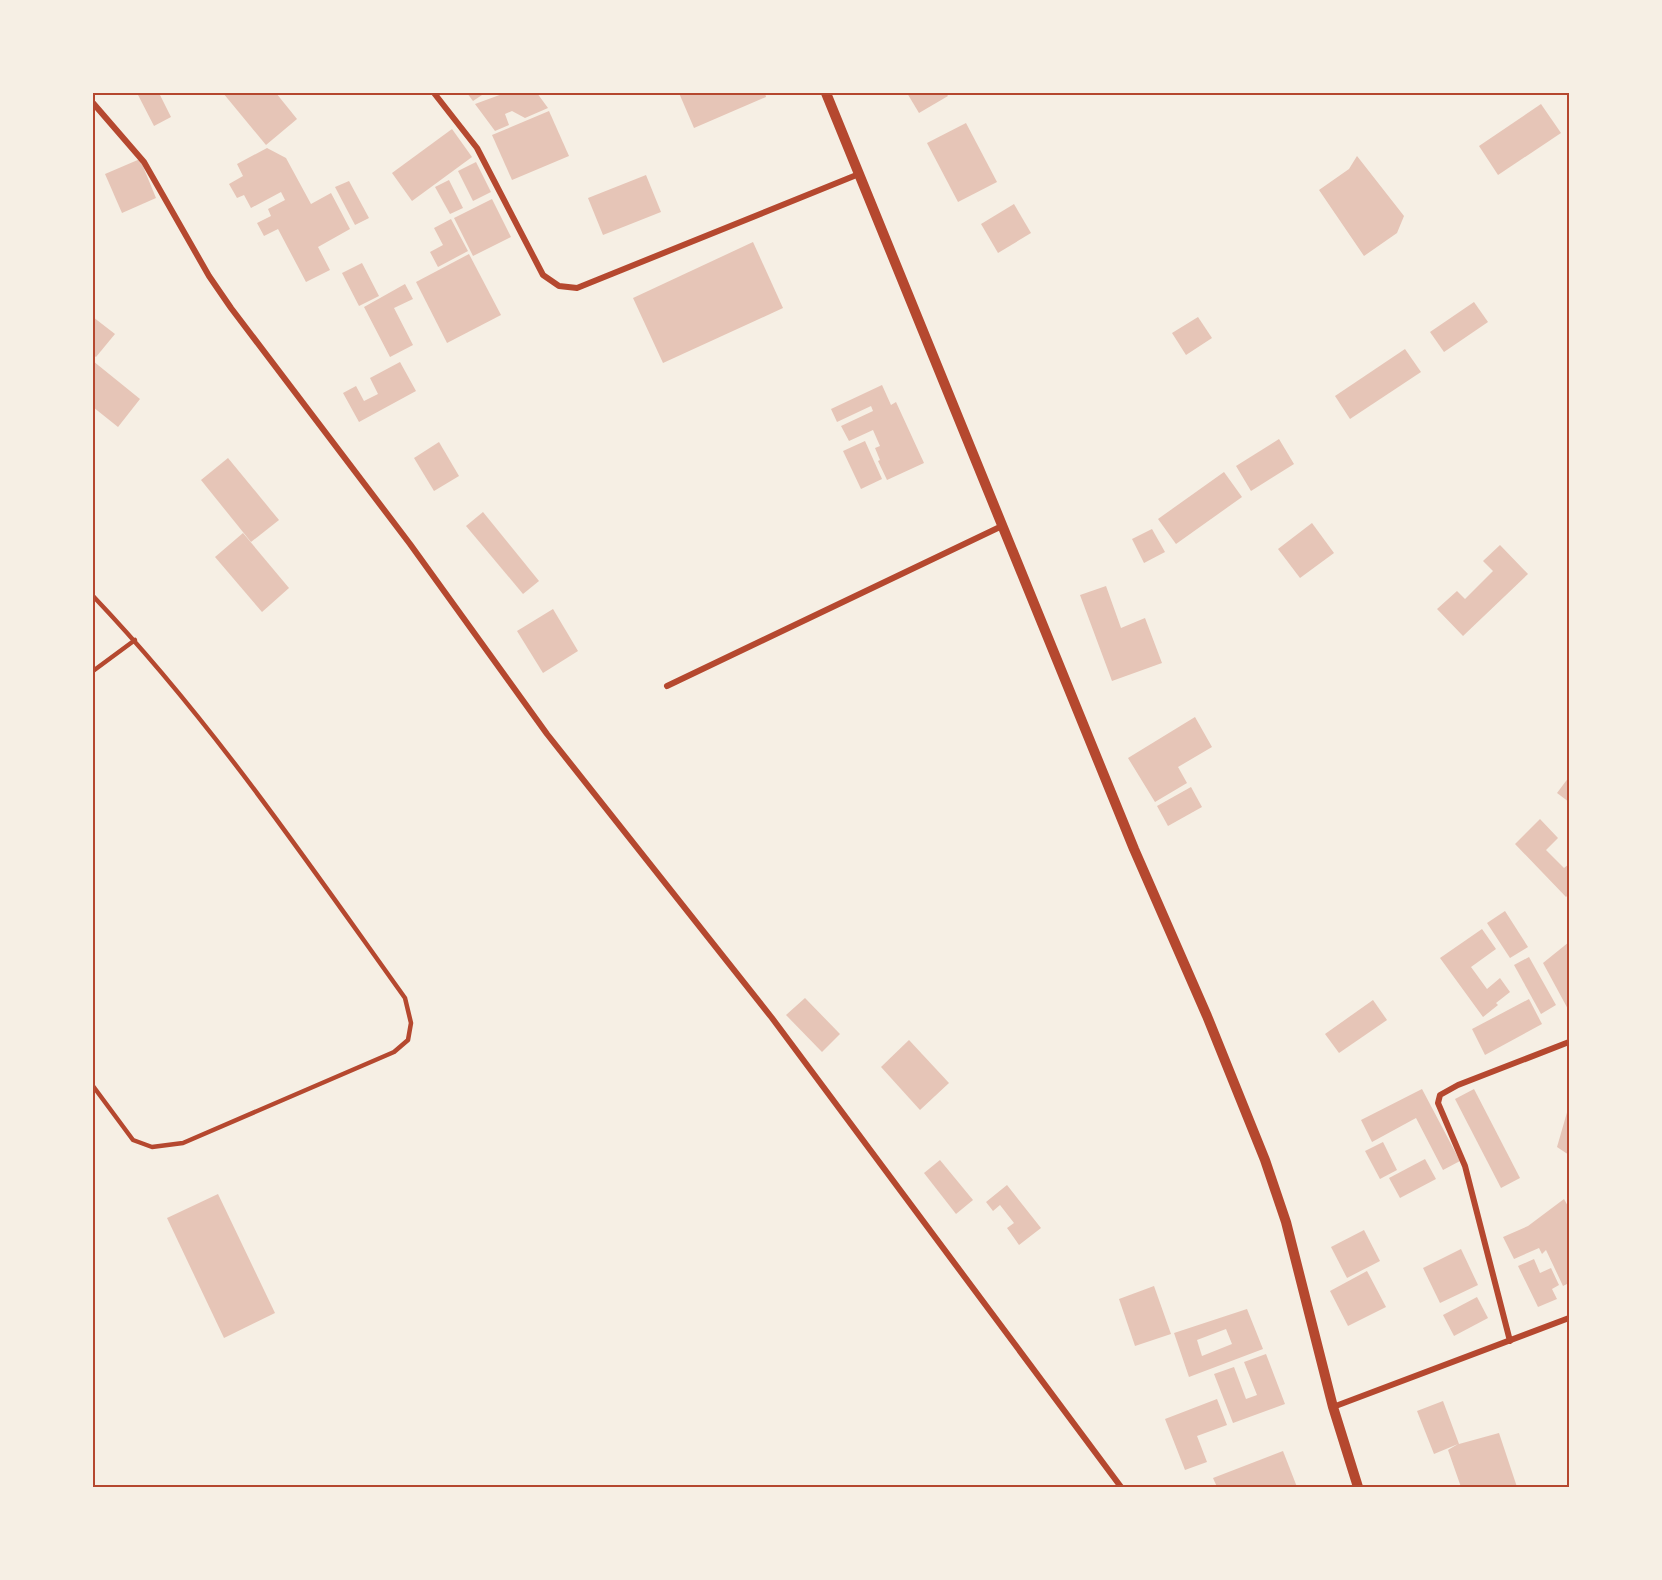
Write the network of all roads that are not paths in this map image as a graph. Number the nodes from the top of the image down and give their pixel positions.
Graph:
1 (435, 93) edge
2 (826, 93) edge
3 (93, 103) edge
4 (859, 174) junction
5 (1002, 526) junction
6 (93, 596) edge
7 (135, 640) junction
8 (93, 671) edge
9 (666, 686) dead end
10 (1569, 1042) edge
11 (93, 1086) edge
12 (1569, 1318) edge
13 (1510, 1341) junction
14 (1333, 1407) junction
15 (1121, 1487) edge
16 (1358, 1487) edge

1 - 4 street
2 - 4 street
3 - 15 street
4 - 5 street
5 - 9 street
5 - 14 street
6 - 7 lane
7 - 8 lane
7 - 11 lane
10 - 13 street
12 - 13 street
13 - 14 street
14 - 16 street

